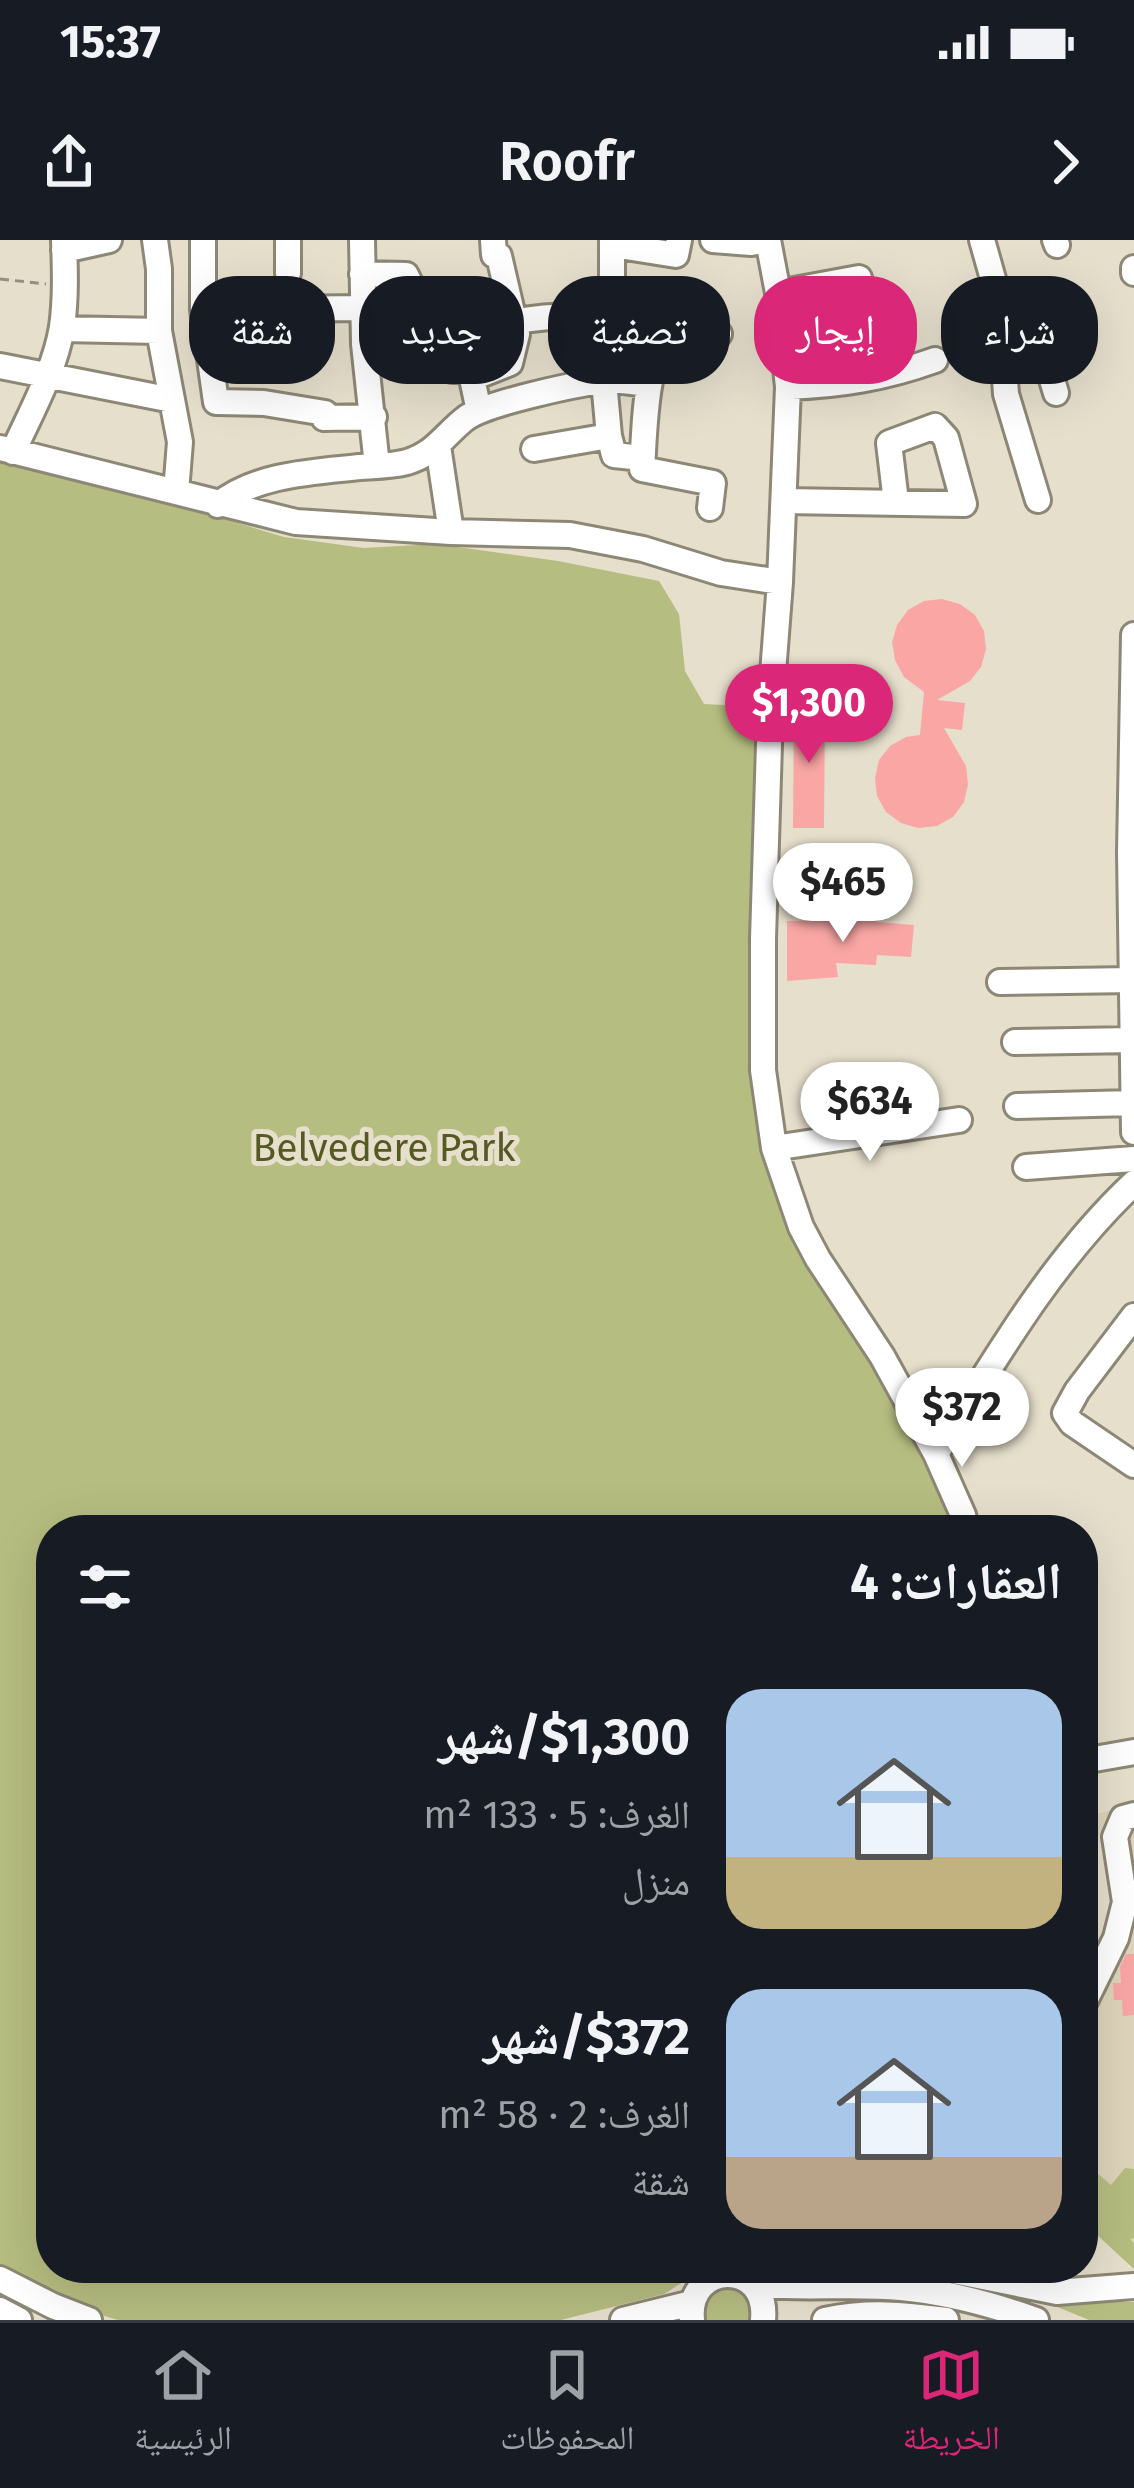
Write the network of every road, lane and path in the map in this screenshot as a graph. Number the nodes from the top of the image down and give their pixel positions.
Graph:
1 (109, 240) edge
2 (155, 240) edge
3 (203, 240) edge
4 (288, 240) edge
5 (362, 240) edge
6 (494, 240) edge
7 (679, 240) edge
8 (713, 240) edge
9 (768, 240) edge
10 (982, 240) edge
11 (613, 243) edge
12 (64, 245) edge
13 (288, 273) dead end
14 (362, 274) joint
15 (203, 276) edge
16 (406, 276) edge
17 (504, 276) edge
18 (613, 276) edge
19 (775, 276) edge
20 (993, 276) edge
21 (0, 279) edge
22 (65, 287) junction
23 (62, 329) junction
24 (159, 332) junction
25 (934, 360) dead end
26 (0, 366) edge
27 (48, 374) junction
28 (213, 384) edge
29 (370, 384) edge
30 (473, 384) edge
31 (588, 384) edge
32 (604, 384) edge
33 (647, 384) edge
34 (788, 384) edge
35 (1006, 384) edge
36 (1053, 384) edge
37 (788, 387) junction
38 (1056, 393) dead end
39 (172, 400) junction
40 (478, 412) junction
41 (374, 417) junction
42 (609, 436) junction
43 (438, 446) junction
44 (534, 449) dead end
45 (6, 450) edge
46 (642, 458) junction
47 (377, 466) junction
48 (176, 492) junction
49 (1038, 500) dead end
50 (784, 501) junction
51 (896, 502) dead end
52 (218, 505) junction
53 (710, 508) dead end
54 (451, 532) junction
55 (780, 582) junction
56 (1134, 635) edge
57 (1133, 690) edge
58 (1133, 980) edge
59 (1000, 982) dead end
60 (1133, 1040) edge
61 (1015, 1042) dead end
62 (1132, 1103) edge
63 (1017, 1106) dead end
64 (958, 1120) dead end
65 (1134, 1132) edge
66 (774, 1148) junction
67 (1134, 1159) edge
68 (1026, 1167) dead end
69 (1134, 1183) edge
70 (1134, 1316) edge
71 (936, 1454) junction
72 (1134, 1466) edge
73 (964, 1515) edge
74 (1134, 1752) edge
75 (1098, 1758) edge
76 (1134, 1815) edge
77 (1125, 1935) edge
78 (1098, 1980) edge
79 (0, 2279) edge
80 (704, 2283) edge
81 (753, 2283) edge
82 (770, 2283) edge
83 (1010, 2283) edge
84 (1134, 2286) edge
85 (0, 2309) edge
86 (692, 2311) edge
87 (19, 2320) edge
88 (89, 2320) edge
89 (623, 2320) edge
90 (763, 2320) edge
91 (825, 2320) edge
92 (946, 2320) edge
93 (1036, 2320) edge

1 - 12 street
2 - 24 street
3 - 15 street
4 - 13 street
5 - 14 street
6 - 17 street
7 - 11 street
8 - 9 street
9 - 19 street
10 - 20 street
11 - 18 street
12 - 22 street
14 - 16 street
21 - 22 path
22 - 23 street
23 - 24 street
23 - 27 street
24 - 39 street
25 - 37 street
26 - 27 street
27 - 39 street
27 - 45 street
28 - 41 street
29 - 41 street
30 - 40 street
31 - 40 street
32 - 42 street
33 - 46 street
34 - 37 street
35 - 49 street
36 - 38 street
37 - 50 street
39 - 48 street
40 - 43 street
41 - 47 street
42 - 44 street
42 - 46 street
43 - 47 street
43 - 54 street
45 - 48 street
46 - 53 street
47 - 52 street
48 - 52 street
50 - 51 street
50 - 55 street
52 - 54 street
54 - 55 street
55 - 66 street
56 - 57 street
57 - 58 street
58 - 59 street
58 - 60 street
60 - 61 street
60 - 62 street
62 - 63 street
62 - 65 street
64 - 66 street
66 - 71 street
67 - 68 street
69 - 71 street
70 - 72 street
71 - 73 street
74 - 75 street
76 - 77 street
77 - 78 street
79 - 88 street
80 - 86 street
81 - 90 street
82 - 93 street
83 - 84 street
85 - 87 street
86 - 89 street
91 - 92 street

